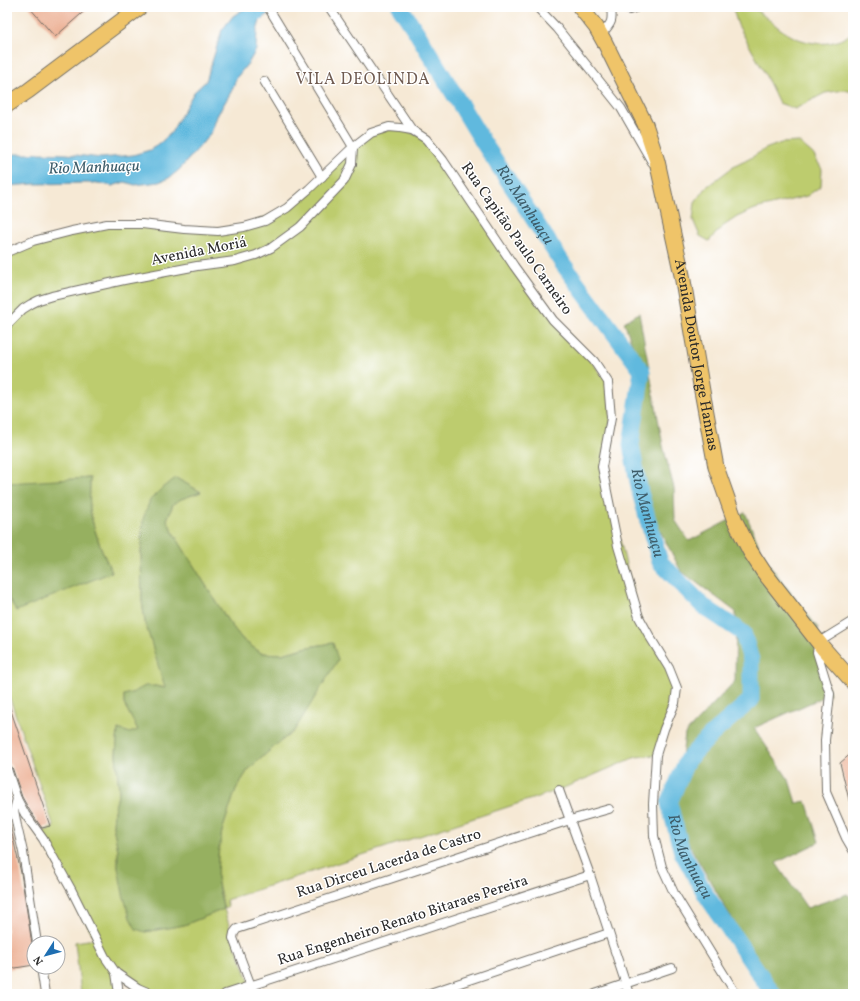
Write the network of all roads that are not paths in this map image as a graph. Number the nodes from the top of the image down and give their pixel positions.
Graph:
1 (140, 7) edge
2 (268, 7) edge
3 (329, 7) edge
4 (537, 7) edge
5 (580, 7) edge
6 (611, 7) edge
7 (622, 7) edge
8 (638, 7) edge
9 (601, 35) junction
10 (264, 81) dead end
11 (7, 105) edge
12 (412, 130) junction
13 (353, 147) junction
14 (661, 176) junction
15 (322, 177) junction
16 (7, 252) edge
17 (7, 325) edge
18 (853, 621) edge
19 (819, 642) junction
20 (853, 682) edge
21 (7, 769) edge
22 (559, 790) dead end
23 (17, 799) junction
24 (609, 809) dead end
25 (570, 820) junction
26 (853, 850) edge
27 (590, 875) junction
28 (609, 933) junction
29 (36, 935) edge
30 (672, 968) dead end
31 (116, 973) junction
32 (42, 975) edge
33 (626, 984) junction
34 (251, 986) junction
35 (45, 994) edge
36 (119, 994) edge
37 (152, 994) edge
38 (225, 994) edge
39 (254, 994) edge
40 (427, 994) edge
41 (595, 994) edge
42 (629, 994) edge
43 (736, 994) edge

1 - 11 highway
2 - 13 street
3 - 12 street
4 - 14 street
5 - 9 highway, Avenida Doutor Jorge Hannas
6 - 9 street
7 - 8 street
9 - 14 highway, Avenida Doutor Jorge Hannas
10 - 15 street
12 - 13 street
12 - 43 street, Rua Capitão Paulo Carneiro
13 - 15 street
13 - 17 street, Avenida Moriá
14 - 19 highway, Avenida Doutor Jorge Hannas
15 - 16 street
18 - 19 street
19 - 20 highway, Avenida Doutor Jorge Hannas
19 - 26 street
21 - 23 street
22 - 25 street
23 - 29 street
23 - 31 street
24 - 25 street, Rua Dirceu Lacerda de Castro
25 - 27 street
25 - 34 street, Rua Dirceu Lacerda de Castro
27 - 28 street
27 - 34 street, Rua Engenheiro Renato Bitaraes Pereira
28 - 33 street
28 - 40 street
30 - 33 street
31 - 36 street
31 - 37 street
32 - 35 street
33 - 41 street
33 - 42 street
34 - 38 street, Rua Engenheiro Renato Bitaraes Pereira
34 - 39 street, Rua Dirceu Lacerda de Castro

